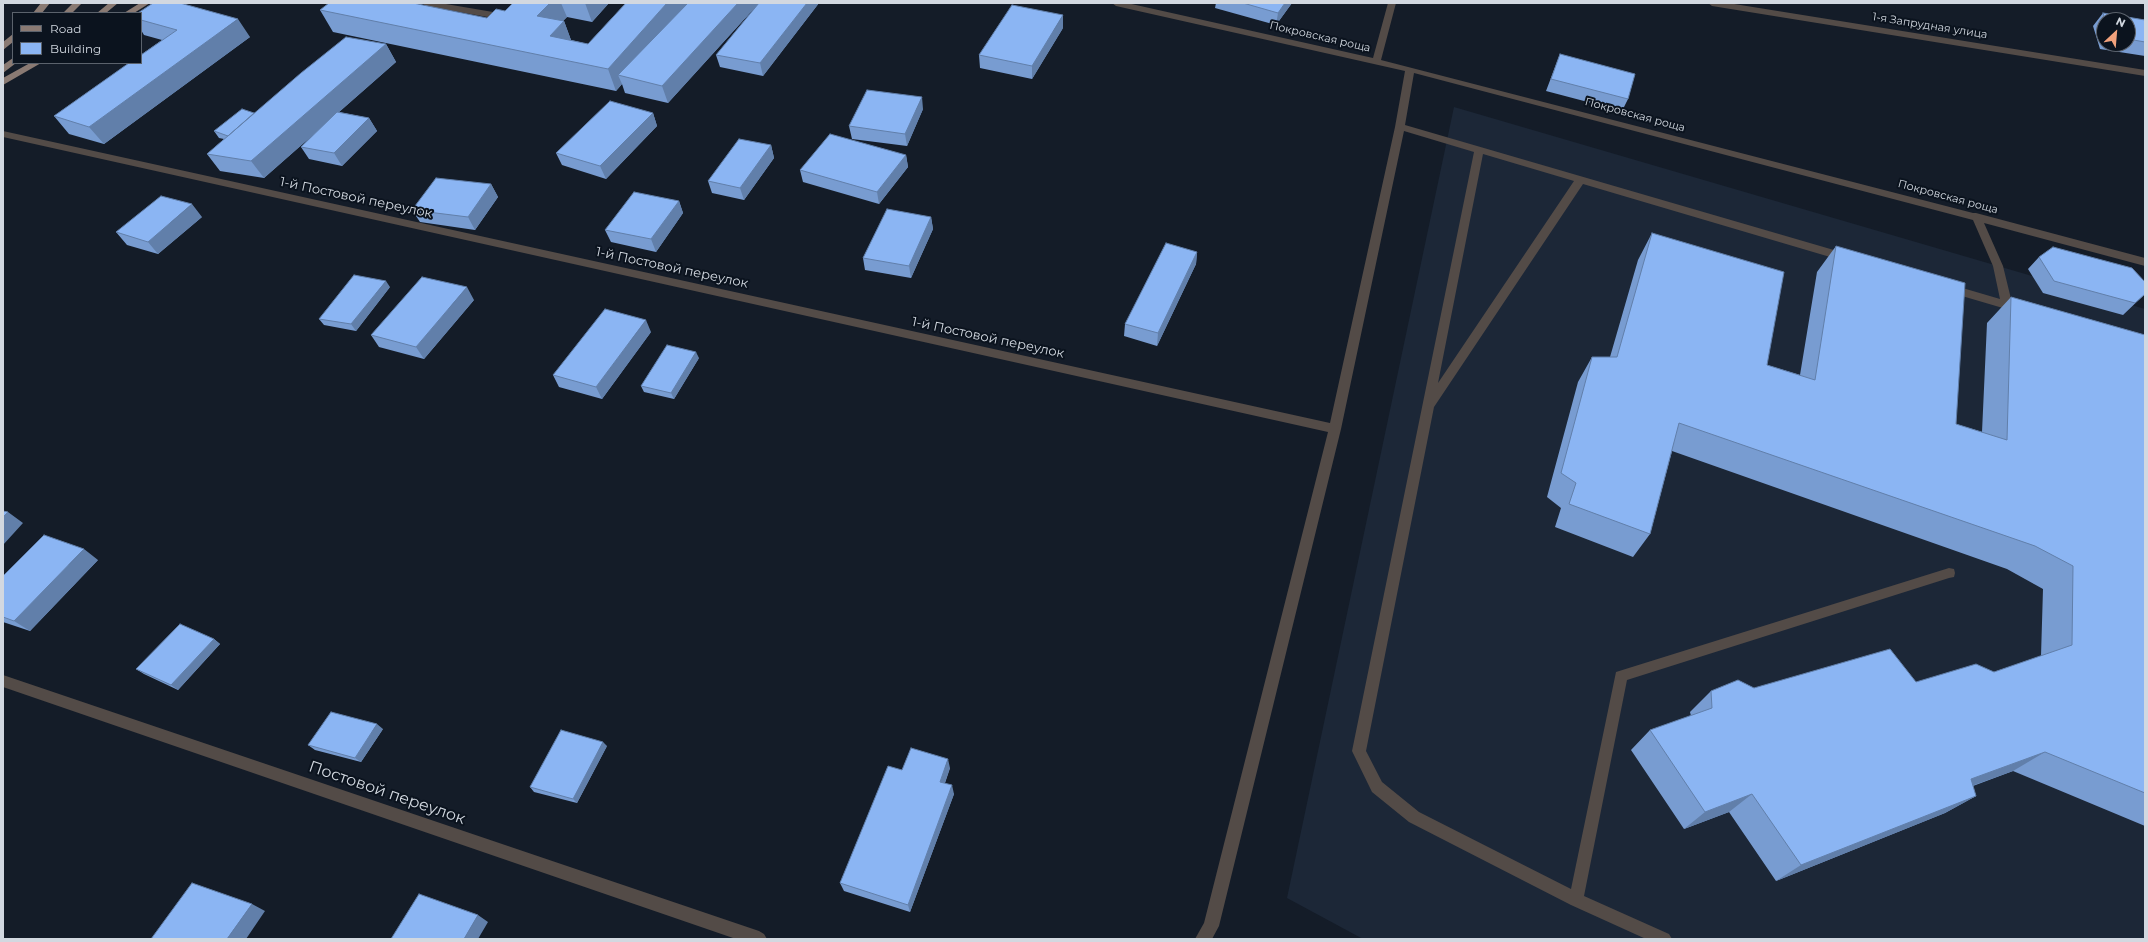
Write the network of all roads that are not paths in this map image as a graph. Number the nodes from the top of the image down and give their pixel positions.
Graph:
1 (46, 3) edge
2 (78, 3) edge
3 (114, 3) edge
4 (146, 3) edge
5 (426, 3) edge
6 (1116, 3) edge
7 (1392, 3) edge
8 (1712, 3) edge
9 (38, 12) edge
10 (68, 12) edge
11 (102, 12) edge
12 (130, 12) edge
13 (493, 15) edge
14 (12, 38) edge
15 (3, 47) edge
16 (12, 62) edge
17 (1376, 62) junction
18 (24, 64) edge
19 (35, 64) edge
20 (1410, 69) junction
21 (3, 70) edge
22 (2145, 73) edge
23 (3, 78) edge
24 (3, 82) edge
25 (1400, 127) junction
26 (3, 134) edge
27 (1479, 150) junction
28 (1580, 180) junction
29 (1976, 216) junction
30 (1855, 260) edge
31 (2145, 262) edge
32 (1938, 285) edge
33 (2007, 305) junction
34 (2022, 310) edge
35 (1427, 408) junction
36 (1335, 429) junction
37 (1949, 573) dead end
38 (3, 681) edge
39 (1576, 900) junction
40 (759, 939) edge
41 (1202, 939) edge
42 (1664, 939) edge

1 - 9 main road
2 - 10 main road
3 - 11 main road
4 - 12 main road
5 - 13 street
6 - 17 street, Покровская роща
7 - 17 street
8 - 22 street, 1-я Запрудная улица
14 - 15 main road
16 - 21 main road
17 - 20 street, Покровская роща
18 - 23 main road
19 - 24 main road
20 - 25 street
20 - 29 street, Покровская роща
25 - 27 street
25 - 36 street
26 - 36 street, 1-й Постовой переулок
27 - 28 street
27 - 35 street
28 - 30 street
28 - 35 street
29 - 31 street, Покровская роща
29 - 33 street
32 - 33 street
33 - 34 street
35 - 39 street
36 - 41 street
37 - 39 street
38 - 40 street, Постовой переулок
39 - 42 street

